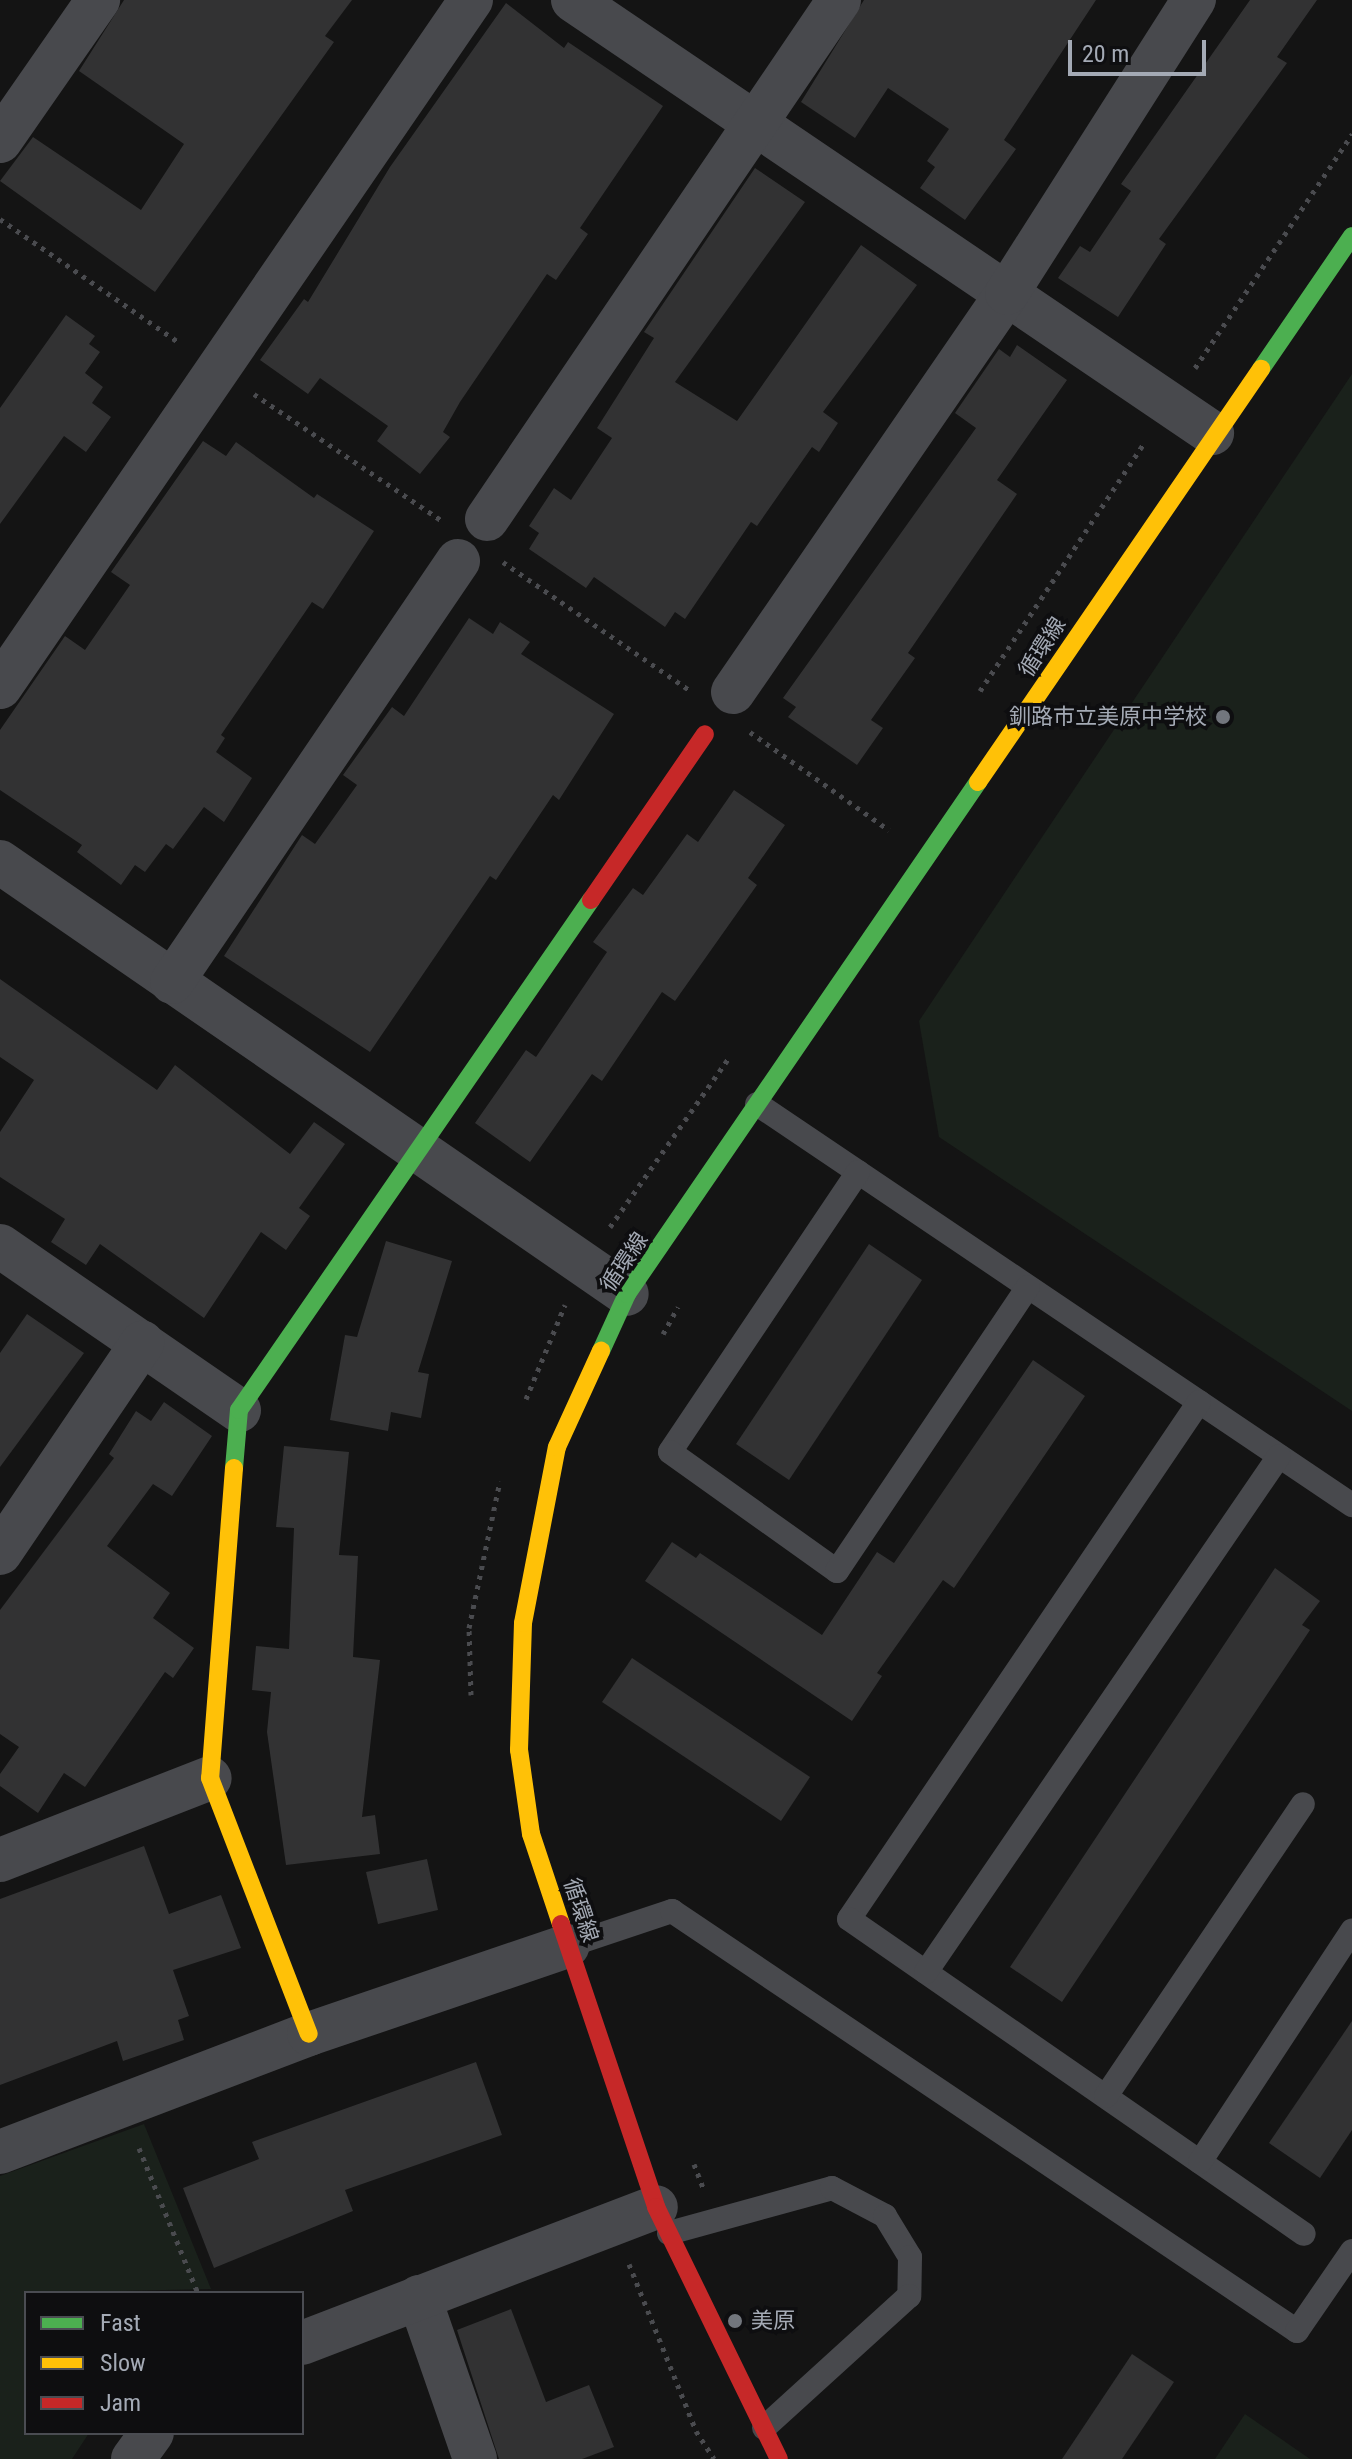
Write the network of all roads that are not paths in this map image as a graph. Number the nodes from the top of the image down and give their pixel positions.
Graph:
1 (98, 0) edge
2 (471, 0) edge
3 (573, 0) edge
4 (839, 0) edge
5 (1194, 0) edge
6 (754, 127) junction
7 (0, 141) edge
8 (1352, 236) edge
9 (1007, 293) junction
10 (1212, 433) junction
11 (487, 519) dead end
12 (458, 561) dead end
13 (0, 687) edge
14 (733, 692) dead end
15 (705, 734) dead end
16 (0, 862) edge
17 (172, 982) junction
18 (757, 1104) junction
19 (420, 1149) junction
20 (858, 1172) junction
21 (4, 1259) edge
22 (1028, 1287) junction
23 (627, 1294) junction
24 (142, 1343) junction
25 (1199, 1402) junction
26 (239, 1410) junction
27 (1279, 1456) junction
28 (1352, 1505) edge
29 (0, 1553) edge
30 (210, 1778) junction
31 (1303, 1804) dead end
32 (0, 1860) edge
33 (1352, 1931) edge
34 (567, 1946) junction
35 (926, 1972) junction
36 (309, 2034) junction
37 (1106, 2096) junction
38 (0, 2152) edge
39 (1200, 2162) junction
40 (663, 2220) junction
41 (1304, 2234) dead end
42 (1352, 2251) edge
43 (419, 2297) junction
44 (304, 2342) edge
45 (764, 2428) junction
46 (151, 2435) edge
47 (133, 2459) edge
48 (475, 2459) edge
49 (779, 2459) edge

1 - 7 street
2 - 13 street
3 - 6 street
4 - 6 street
5 - 9 street
6 - 9 street
6 - 11 street
8 - 10 street, 循環線
9 - 10 street
9 - 14 street
10 - 18 street, 循環線
12 - 17 street
15 - 19 street
16 - 17 street
17 - 19 street
18 - 20 lane
18 - 23 street, 循環線
19 - 23 street
19 - 26 street
20 - 22 lane
20 - 22 lane
21 - 24 street
22 - 25 lane
23 - 34 street, 循環線
24 - 26 street
24 - 29 street
25 - 27 lane
25 - 35 lane
26 - 30 street
27 - 28 lane
27 - 35 lane
30 - 32 street
30 - 36 street
31 - 37 lane
33 - 39 lane
34 - 36 street
34 - 40 street, 循環線
34 - 42 lane
35 - 37 lane
36 - 38 street
37 - 39 lane
39 - 41 lane
40 - 43 street
40 - 45 street, 循環線
40 - 45 lane
43 - 44 street
43 - 48 street
45 - 49 street, 循環線
46 - 47 street

